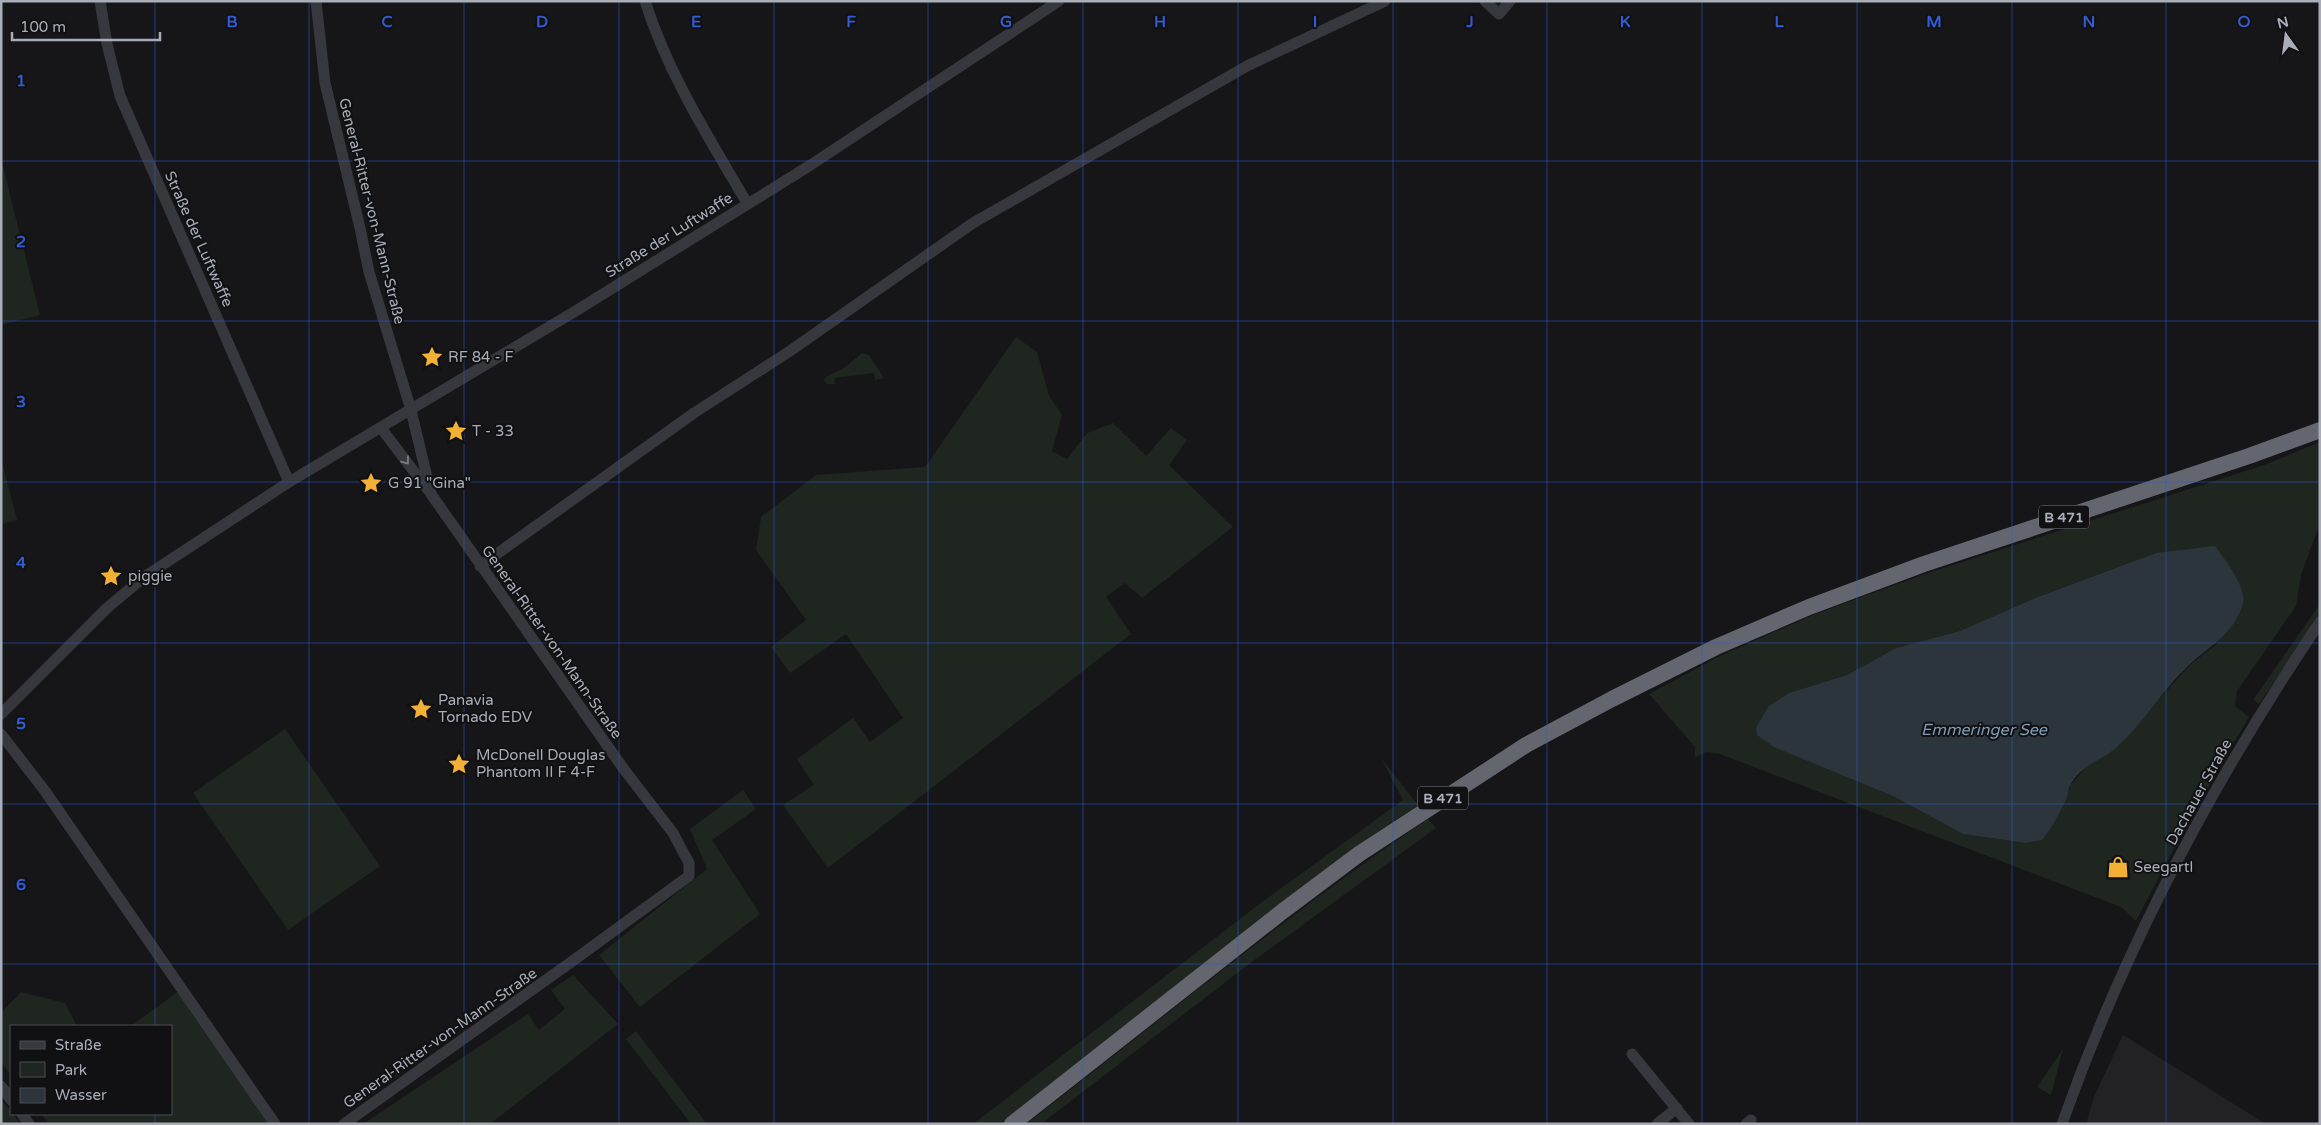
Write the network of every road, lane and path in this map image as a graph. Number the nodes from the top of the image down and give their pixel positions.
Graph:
1 (100, 1) edge
2 (316, 1) edge
3 (645, 1) edge
4 (1059, 1) edge
5 (1385, 1) edge
6 (1485, 1) edge
7 (1510, 1) edge
8 (747, 203) junction
9 (411, 410) junction
10 (381, 428) junction
11 (2320, 430) edge
12 (289, 482) junction
13 (431, 494) junction
14 (480, 566) junction
15 (2320, 622) edge
16 (1, 714) edge
17 (1, 734) edge
18 (1632, 1054) dead end
19 (1, 1086) edge
20 (10, 1099) edge
21 (1677, 1108) junction
22 (275, 1124) edge
23 (344, 1124) edge
24 (1012, 1124) edge
25 (1657, 1124) edge
26 (1689, 1124) edge
27 (2062, 1124) edge

1 - 12 street, Straße der Luftwaffe
2 - 9 street, General-Ritter-von-Mann-Straße
3 - 8 street
4 - 8 street, Straße der Luftwaffe
5 - 14 street
6 - 7 street
8 - 9 street, Straße der Luftwaffe
9 - 10 street, Straße der Luftwaffe
9 - 13 street, General-Ritter-von-Mann-Straße
10 - 12 street, Straße der Luftwaffe
10 -> 13 street
11 - 24 highway, B 471
12 - 16 street, Straße der Luftwaffe
13 - 14 street, General-Ritter-von-Mann-Straße
14 - 23 street, General-Ritter-von-Mann-Straße
15 - 27 street, Dachauer Straße
17 - 22 street
18 - 21 street
19 - 20 street
21 - 25 street
21 - 26 street

